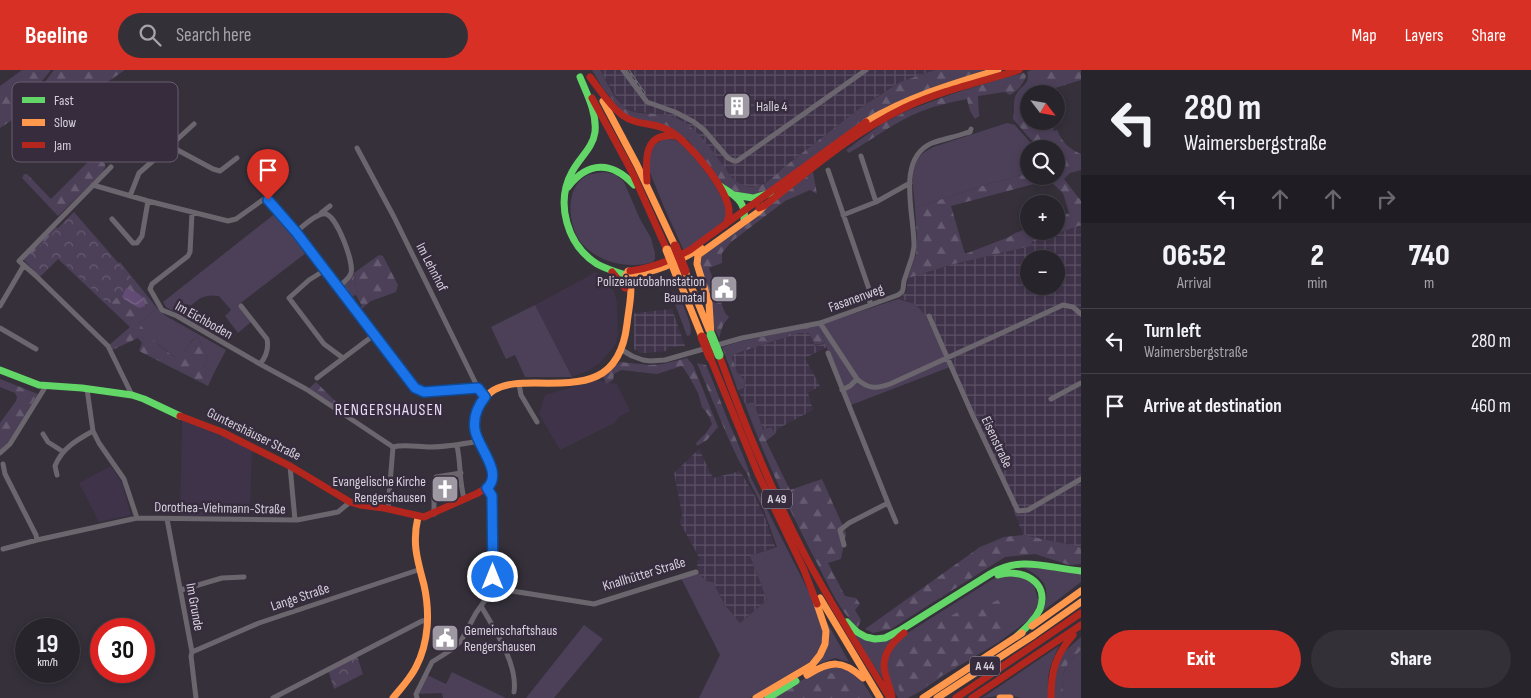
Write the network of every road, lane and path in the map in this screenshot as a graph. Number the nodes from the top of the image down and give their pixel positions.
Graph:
1 (623, 70) edge
2 (866, 70) edge
3 (998, 70) edge
4 (1019, 70) edge
5 (583, 74) edge
6 (194, 124) dead end
7 (971, 129) dead end
8 (178, 139) edge
9 (681, 139) junction
10 (357, 148) dead end
11 (178, 150) edge
12 (861, 156) dead end
13 (237, 158) dead end
14 (152, 162) edge
15 (111, 167) dead end
16 (828, 170) dead end
17 (910, 183) junction
18 (93, 185) junction
19 (720, 186) junction
20 (649, 192) junction
21 (771, 193) junction
22 (565, 194) junction
23 (734, 195) junction
24 (130, 196) junction
25 (148, 201) junction
26 (876, 202) junction
27 (330, 206) dead end
28 (764, 206) junction
29 (650, 210) junction
30 (192, 213) junction
31 (320, 214) junction
32 (745, 214) junction
33 (843, 215) junction
34 (112, 219) dead end
35 (725, 225) junction
36 (296, 232) junction
37 (671, 248) junction
38 (24, 266) junction
39 (602, 266) junction
40 (325, 270) junction
41 (612, 272) junction
42 (628, 274) junction
43 (647, 274) junction
44 (338, 287) junction
45 (627, 291) junction
46 (870, 304) junction
47 (0, 306) edge
48 (241, 306) dead end
49 (1081, 314) edge
50 (929, 316) dead end
51 (820, 323) junction
52 (0, 328) edge
53 (374, 335) junction
54 (706, 336) junction
55 (36, 349) dead end
56 (622, 350) junction
57 (828, 353) dead end
58 (714, 356) junction
59 (343, 358) junction
60 (948, 359) junction
61 (260, 364) junction
62 (0, 370) edge
63 (317, 378) dead end
64 (857, 379) junction
65 (1081, 383) edge
66 (519, 384) junction
67 (46, 386) junction
68 (478, 388) junction
69 (87, 389) junction
70 (842, 390) junction
71 (132, 395) junction
72 (485, 397) junction
73 (1051, 399) dead end
74 (537, 422) dead end
75 (93, 431) junction
76 (43, 434) dead end
77 (478, 441) junction
78 (457, 446) junction
79 (393, 447) junction
80 (62, 451) junction
81 (0, 453) edge
82 (3, 464) dead end
83 (290, 466) junction
84 (461, 473) junction
85 (57, 475) dead end
86 (1081, 479) edge
87 (487, 488) junction
88 (464, 498) junction
89 (350, 502) junction
90 (888, 503) junction
91 (388, 508) junction
92 (434, 514) junction
93 (418, 517) junction
94 (137, 518) junction
95 (167, 520) junction
96 (295, 520) junction
97 (896, 522) dead end
98 (37, 540) junction
99 (844, 545) dead end
100 (3, 549) dead end
101 (418, 570) junction
102 (1081, 570) edge
103 (804, 571) junction
104 (696, 572) dead end
105 (244, 576) dead end
106 (493, 588) junction
107 (181, 590) junction
108 (1081, 591) edge
109 (828, 596) junction
110 (1081, 602) edge
111 (482, 606) junction
112 (1081, 613) edge
113 (427, 620) junction
114 (1081, 626) edge
115 (1017, 636) junction
116 (192, 652) junction
117 (416, 667) junction
118 (426, 672) junction
119 (409, 676) junction
120 (421, 683) junction
121 (872, 686) junction
122 (514, 692) dead end
123 (887, 696) edge
124 (196, 698) edge
125 (273, 698) edge
126 (393, 698) edge
127 (417, 698) edge
128 (756, 698) edge
129 (768, 698) edge
130 (923, 698) edge
131 (937, 698) edge
132 (956, 698) edge
133 (972, 698) edge
134 (1000, 698) edge
135 (1010, 698) edge
136 (1051, 698) edge

1 - 2 street
3 - 21 main road
4 - 28 main road
5 - 9 main road
5 - 20 main road, A 49
5 - 22 main road
5 - 29 main road, A 49
6 - 8 street
7 - 17 street, Fasanenweg
9 - 19 main road
9 - 20 main road
10 - 68 street, Im Lehnhof
11 - 13 street
12 - 26 street
14 - 24 street
15 - 18 street
16 - 33 street
17 - 26 street
17 - 46 street, Fasanenweg
18 - 24 street
18 - 38 street
19 - 23 main road
19 - 35 main road
20 - 37 main road, A 49
21 - 23 main road
21 - 32 main road
22 - 29 main road
22 - 39 main road
23 - 32 main road
24 - 25 street
25 - 30 street
25 - 34 street
26 - 33 street
27 - 31 street
28 - 32 main road
28 - 54 main road
29 - 37 main road, A 49
30 - 36 street
30 - 61 street, Im Eichboden
31 - 36 street
31 - 44 street
32 - 35 main road
32 - 43 main road
33 - 46 street
35 - 42 main road
36 - 40 street
37 - 54 main road, A 49, bridge
38 - 47 street
38 - 71 street
39 - 41 main road
39 - 42 main road
40 - 44 street
40 - 59 street
41 - 42 main road
41 - 45 main road
42 - 43 main road
42 - 45 main road
43 - 45 main road
44 - 53 street
45 - 56 main road
46 - 51 street, Fasanenweg
48 - 61 street, Im Eichboden
49 - 60 street
50 - 60 street, Eisenstraße
51 - 56 street, Fasanenweg
51 - 64 street
52 - 55 street
53 - 59 street
53 - 68 street
54 - 58 main road, A 49, bridge
56 - 66 main road
57 - 70 street
58 - 103 main road, A 49
58 - 109 main road, A 49
59 - 63 street
60 - 64 street
60 - 86 street, Eisenstraße
61 - 79 street, Im Eichboden
62 - 67 main road, Guntershäuser Straße
64 - 70 street
65 - 73 street
66 - 72 main road
66 - 74 street
67 - 69 main road, Guntershäuser Straße
67 - 81 street
68 - 72 street, Im Lehnhof
69 - 71 main road, Guntershäuser Straße
69 - 75 street, Dorothea-Viehmann-Straße
70 - 90 street
71 - 83 main road, Guntershäuser Straße
72 - 77 main road
75 - 80 street
75 - 94 street, Dorothea-Viehmann-Straße
76 - 80 street
77 - 78 street
77 - 87 main road
78 - 79 street
78 - 84 street
79 - 91 street
80 - 85 street
82 - 98 street
83 - 89 main road, Guntershäuser Straße
83 - 96 street
84 - 88 street
84 - 92 street
87 - 88 main road, Guntershäuser Straße
87 - 106 street
88 - 92 main road, Guntershäuser Straße
89 - 91 main road, Guntershäuser Straße
89 - 96 street, Dorothea-Viehmann-Straße
90 - 97 street
90 - 99 street
91 - 93 main road, Guntershäuser Straße
92 - 93 main road, Guntershäuser Straße
93 - 101 main road
94 - 95 street, Dorothea-Viehmann-Straße
94 - 98 street
95 - 96 street, Dorothea-Viehmann-Straße
95 - 107 street, Im Grunde
98 - 100 street
101 - 113 main road
101 - 116 street, Lange Straße
102 - 109 main road
103 - 121 main road, A 49
103 - 128 main road
104 - 106 street, Knallhütter Straße
105 - 107 street
106 - 111 street
107 - 116 street, Im Grunde
108 - 115 main road
109 - 123 main road, A 49
110 - 131 main road, A 44
111 - 118 street
111 - 122 street
112 - 132 main road, A 44
113 - 117 main road
113 - 125 street
114 - 133 main road
114 - 136 main road
115 - 123 main road
115 - 130 main road
116 - 124 street, Im Grunde
117 - 118 street
117 - 119 main road
118 - 120 street
119 - 120 street
119 - 126 main road
120 - 127 street
121 - 123 main road, A 49
121 - 129 main road
134 - 135 main road

